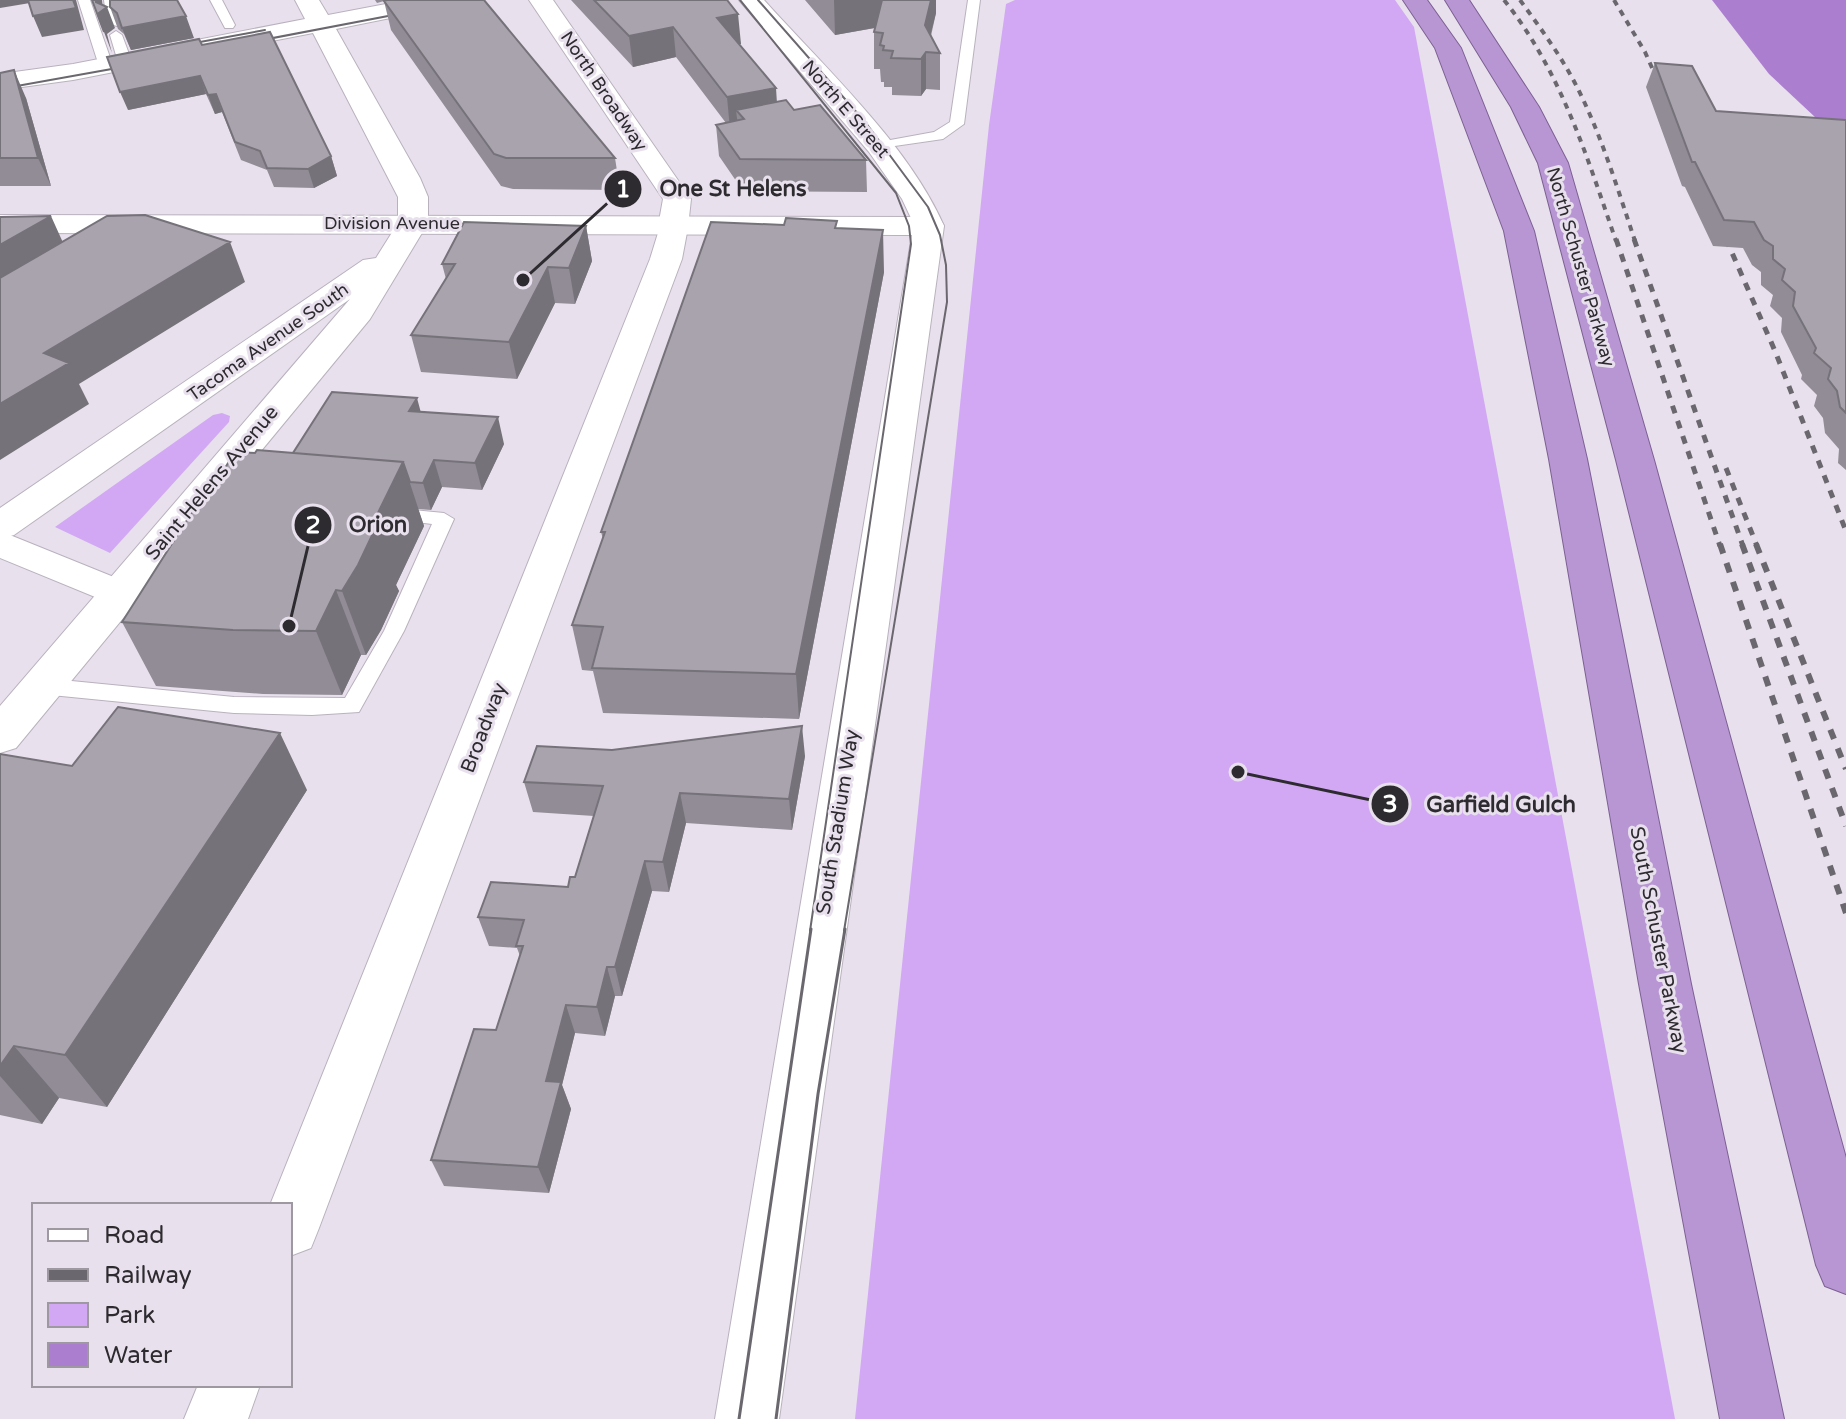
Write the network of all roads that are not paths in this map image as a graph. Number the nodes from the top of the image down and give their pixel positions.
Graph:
1 (84, 0) edge
2 (126, 0) edge
3 (216, 0) edge
4 (445, 0) edge
5 (541, 0) edge
6 (751, 0) edge
7 (974, 0) edge
8 (1415, 0) edge
9 (1457, 0) edge
10 (314, 12) edge
11 (229, 25) dead end
12 (116, 64) junction
13 (73, 72) junction
14 (0, 82) edge
15 (0, 92) edge
16 (879, 146) junction
17 (413, 223) junction
18 (0, 224) edge
19 (149, 224) junction
20 (929, 226) junction
21 (673, 227) junction
22 (102, 253) edge
23 (389, 257) junction
24 (313, 364) junction
25 (147, 427) junction
26 (366, 512) edge
27 (0, 526) edge
28 (0, 543) edge
29 (117, 593) junction
30 (41, 686) junction
31 (0, 736) edge
32 (292, 1223) edge
33 (1846, 1265) edge
34 (228, 1387) edge
35 (216, 1419) edge
36 (747, 1419) edge
37 (1752, 1419) edge

1 - 12 lane
2 - 12 lane
3 - 11 lane
4 - 10 street
5 - 21 street, North Broadway
6 - 16 street, North E Street
7 - 16 lane
8 - 37 highway, South Schuster Parkway
9 - 33 highway, North Schuster Parkway
10 - 12 street
10 - 17 street
12 - 13 street
13 - 14 street
13 - 15 street
16 - 20 street, North E Street
17 - 19 street, Division Avenue
17 - 21 street, Division Avenue
17 - 23 street, Saint Helens Avenue
18 - 19 street, Division Avenue
19 - 22 street
20 - 21 street, Division Avenue
20 - 36 street, South Stadium Way
21 - 32 street, Broadway
23 - 24 street, Saint Helens Avenue
23 - 25 street, Tacoma Avenue South
24 - 25 street, Tacoma Avenue South
24 - 29 street, Saint Helens Avenue
25 - 27 street, Tacoma Avenue South
26 - 30 lane
28 - 29 street
29 - 30 street, Saint Helens Avenue
30 - 31 street, Saint Helens Avenue
34 - 35 street

